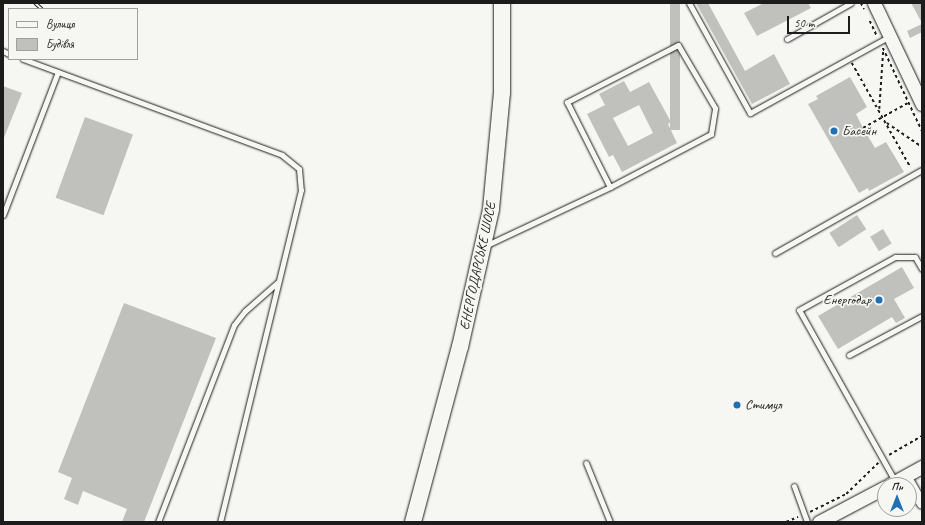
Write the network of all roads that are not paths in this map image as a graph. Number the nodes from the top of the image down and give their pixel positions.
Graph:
1 (502, 3) edge
2 (689, 3) edge
3 (850, 3) edge
4 (874, 3) edge
5 (787, 39) dead end
6 (884, 39) junction
7 (26, 60) edge
8 (58, 72) junction
9 (922, 104) edge
10 (922, 170) edge
11 (610, 187) junction
12 (3, 215) edge
13 (484, 246) junction
14 (775, 253) dead end
15 (922, 269) edge
16 (279, 281) junction
17 (922, 316) edge
18 (848, 355) dead end
19 (586, 463) dead end
20 (922, 467) edge
21 (892, 477) edge
22 (903, 477) edge
23 (794, 486) dead end
24 (877, 491) edge
25 (158, 522) edge
26 (220, 522) edge
27 (413, 522) edge
28 (610, 522) edge
29 (807, 522) edge
30 (819, 522) edge

1 - 13 main road, ЕНЕРГОДАРСЬКЕ ШОСЕ
2 - 6 lane
3 - 5 lane
4 - 6 street
6 - 9 street
7 - 8 lane
8 - 12 lane
8 - 16 lane
10 - 14 lane
11 - 11 lane
11 - 13 lane
13 - 27 main road, ЕНЕРГОДАРСЬКЕ ШОСЕ
15 - 21 lane
16 - 25 lane
16 - 26 lane
17 - 18 lane
19 - 28 lane
20 - 22 street
23 - 29 lane
24 - 30 street

